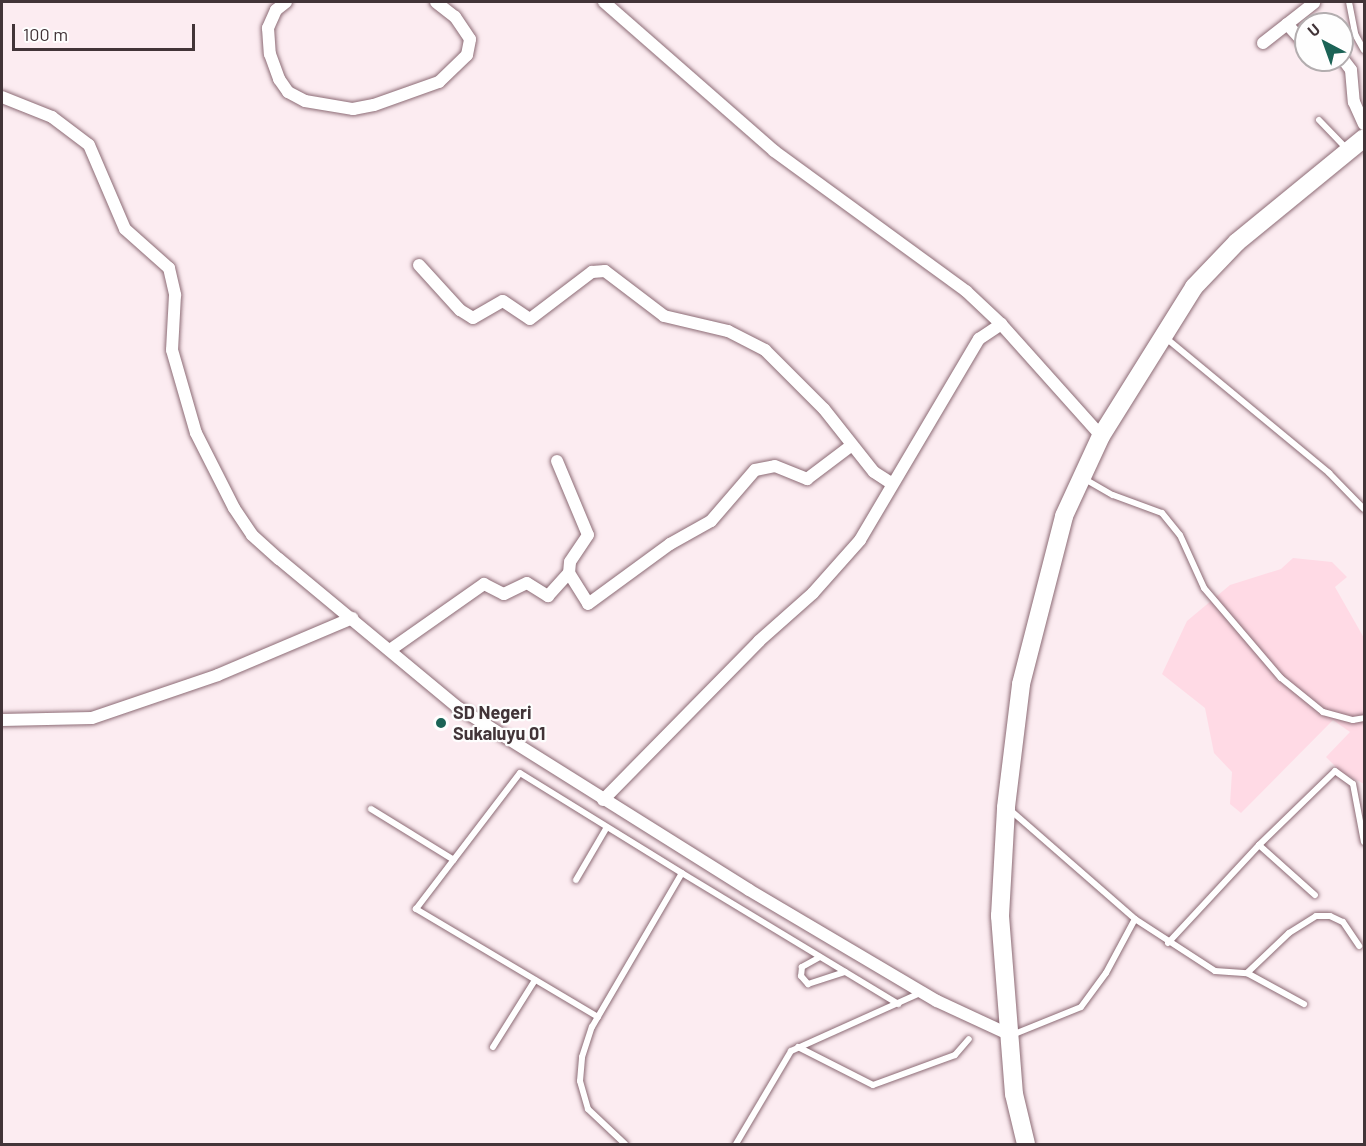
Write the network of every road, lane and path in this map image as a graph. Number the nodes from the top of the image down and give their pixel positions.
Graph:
1 (286, 2) edge
2 (436, 2) edge
3 (604, 2) edge
4 (1349, 2) edge
5 (1314, 3) dead end
6 (1287, 24) junction
7 (1294, 32) edge
8 (1263, 43) dead end
9 (1365, 50) edge
10 (1351, 72) edge
11 (2, 97) edge
12 (1319, 120) dead end
13 (1365, 124) edge
14 (1365, 138) edge
15 (1348, 151) junction
16 (420, 265) dead end
17 (1001, 324) junction
18 (1161, 334) junction
19 (1101, 436) junction
20 (852, 445) junction
21 (557, 461) dead end
22 (1079, 477) junction
23 (891, 483) junction
24 (1365, 510) edge
25 (569, 573) junction
26 (352, 618) junction
27 (390, 650) junction
28 (1365, 718) edge
29 (2, 720) edge
30 (603, 800) junction
31 (1006, 807) junction
32 (371, 809) dead end
33 (607, 827) junction
34 (1365, 842) edge
35 (1259, 845) junction
36 (454, 860) junction
37 (682, 873) junction
38 (576, 880) dead end
39 (1315, 895) dead end
40 (1136, 919) junction
41 (1168, 943) junction
42 (1359, 946) dead end
43 (820, 957) junction
44 (845, 972) junction
45 (1247, 973) junction
46 (535, 980) junction
47 (922, 992) junction
48 (898, 1004) junction
49 (1304, 1004) dead end
50 (597, 1017) junction
51 (1008, 1034) junction
52 (969, 1039) dead end
53 (493, 1047) dead end
54 (798, 1047) junction
55 (625, 1144) edge
56 (736, 1144) edge
57 (1026, 1144) edge

1 - 2 street
3 - 17 street
4 - 9 lane
5 - 6 street
6 - 7 street
6 - 8 street
10 - 13 street
11 - 26 street
12 - 15 lane
14 - 15 main road
15 - 18 main road
16 - 20 street
17 - 19 street
17 - 23 street
18 - 19 main road
18 - 24 lane
19 - 22 main road
20 - 23 street
20 - 25 street
21 - 25 street
22 - 28 lane
22 - 31 main road
23 - 30 street
25 - 27 street
26 - 27 street
26 - 29 street
27 - 30 street
30 - 47 street
31 - 40 lane
31 - 51 main road
32 - 36 lane
33 - 36 lane
33 - 37 lane
33 - 38 lane
34 - 35 lane
35 - 39 lane
35 - 41 lane
36 - 46 lane
37 - 43 lane
37 - 50 lane
40 - 41 lane
40 - 51 lane
41 - 45 lane
42 - 45 lane
43 - 44 lane
43 - 44 lane
44 - 48 lane
45 - 49 lane
46 - 50 lane
46 - 53 lane
47 - 48 lane
47 - 51 street
48 - 54 lane
50 - 55 lane
51 - 57 main road
52 - 54 lane
54 - 56 lane

